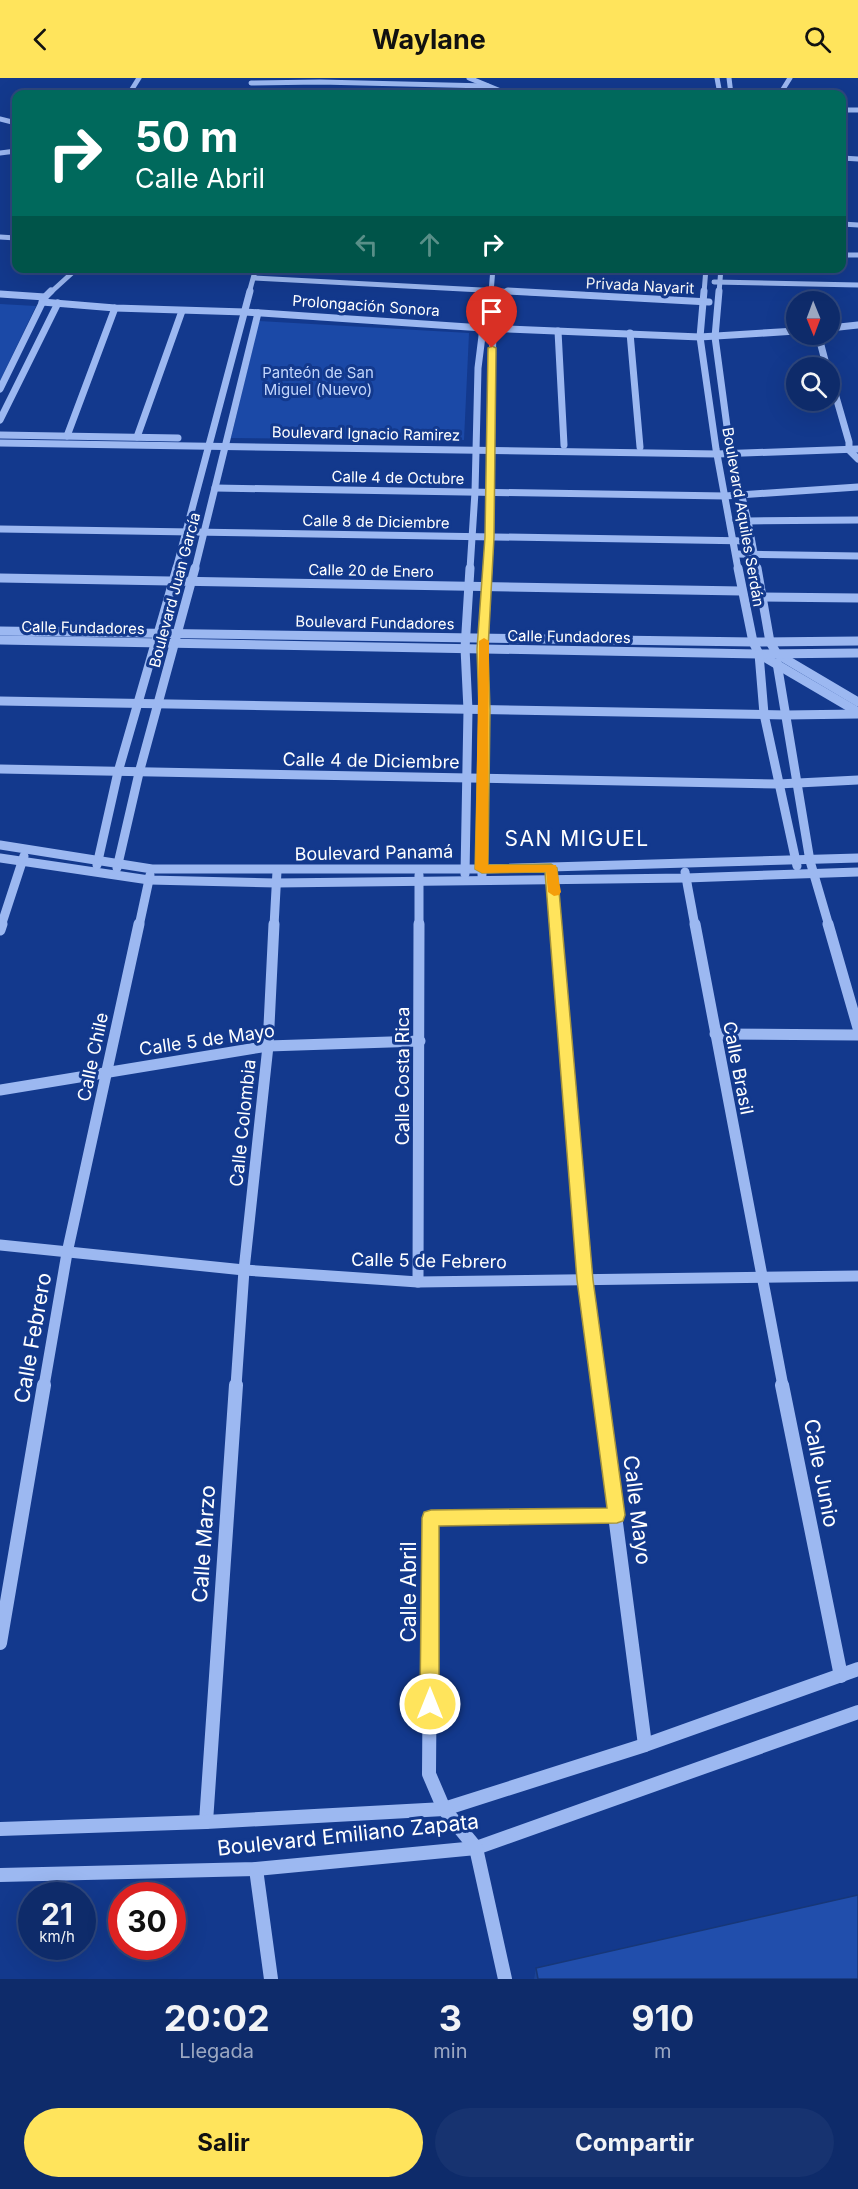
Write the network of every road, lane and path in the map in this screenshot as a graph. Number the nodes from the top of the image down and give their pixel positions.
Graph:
1 (469, 78) edge
2 (251, 83) edge
3 (488, 86) junction
4 (498, 90) edge
5 (72, 273) edge
6 (255, 273) edge
7 (493, 273) edge
8 (704, 273) edge
9 (721, 273) edge
10 (254, 278) junction
11 (704, 282) junction
12 (721, 283) junction
13 (858, 285) edge
14 (492, 290) junction
15 (0, 294) edge
16 (44, 299) junction
17 (702, 302) junction
18 (58, 303) junction
19 (719, 303) junction
20 (115, 308) junction
21 (182, 311) junction
22 (245, 312) junction
23 (258, 313) junction
24 (858, 325) edge
25 (488, 326) junction
26 (840, 327) edge
27 (558, 331) junction
28 (786, 332) edge
29 (630, 333) junction
30 (700, 337) junction
31 (715, 337) junction
32 (0, 389) edge
33 (840, 411) edge
34 (0, 420) edge
35 (0, 435) edge
36 (67, 436) junction
37 (137, 437) junction
38 (210, 442) junction
39 (227, 442) junction
40 (0, 443) edge
41 (564, 445) junction
42 (476, 446) junction
43 (849, 446) junction
44 (490, 447) junction
45 (640, 447) junction
46 (858, 448) edge
47 (717, 451) junction
48 (731, 451) junction
49 (858, 459) edge
50 (858, 487) edge
51 (215, 488) junction
52 (475, 492) junction
53 (490, 493) junction
54 (740, 495) junction
55 (725, 496) junction
56 (858, 520) edge
57 (748, 521) junction
58 (0, 529) edge
59 (185, 532) junction
60 (206, 532) junction
61 (472, 537) junction
62 (490, 537) junction
63 (734, 541) junction
64 (751, 542) junction
65 (736, 554) junction
66 (753, 554) junction
67 (858, 556) edge
68 (0, 578) edge
69 (172, 581) junction
70 (191, 581) junction
71 (468, 586) junction
72 (487, 586) junction
73 (741, 591) junction
74 (761, 597) junction
75 (858, 598) edge
76 (0, 631) edge
77 (157, 633) junction
78 (178, 633) junction
79 (484, 639) junction
80 (0, 640) edge
81 (858, 641) edge
82 (753, 642) junction
83 (770, 642) junction
84 (154, 643) junction
85 (175, 643) junction
86 (466, 643) junction
87 (482, 649) junction
88 (858, 653) edge
89 (759, 654) junction
90 (777, 654) junction
91 (777, 666) junction
92 (0, 701) edge
93 (858, 702) edge
94 (137, 703) junction
95 (157, 704) junction
96 (468, 710) junction
97 (484, 710) junction
98 (858, 713) edge
99 (764, 714) junction
100 (786, 716) junction
101 (0, 770) edge
102 (118, 772) junction
103 (139, 773) junction
104 (467, 779) junction
105 (483, 779) junction
106 (858, 780) edge
107 (796, 783) junction
108 (778, 784) junction
109 (0, 845) edge
110 (27, 849) junction
111 (0, 858) edge
112 (858, 858) edge
113 (98, 859) junction
114 (21, 861) junction
115 (796, 861) junction
116 (810, 861) junction
117 (118, 862) junction
118 (683, 864) junction
119 (551, 868) junction
120 (465, 869) junction
121 (482, 869) junction
122 (419, 870) junction
123 (95, 871) junction
124 (277, 871) junction
125 (858, 872) edge
126 (115, 874) junction
127 (150, 874) junction
128 (800, 875) junction
129 (814, 875) junction
130 (686, 878) junction
131 (553, 880) junction
132 (465, 881) junction
133 (482, 881) junction
134 (419, 882) junction
135 (276, 883) junction
136 (0, 930) edge
137 (858, 1029) edge
138 (715, 1034) junction
139 (858, 1035) edge
140 (420, 1041) junction
141 (268, 1046) junction
142 (106, 1071) junction
143 (0, 1090) edge
144 (0, 1245) edge
145 (67, 1253) junction
146 (244, 1270) junction
147 (858, 1276) edge
148 (760, 1278) junction
149 (585, 1280) junction
150 (418, 1282) junction
151 (617, 1515) junction
152 (0, 1643) edge
153 (858, 1670) edge
154 (841, 1676) junction
155 (858, 1712) edge
156 (645, 1745) junction
157 (444, 1809) junction
158 (206, 1822) junction
159 (0, 1829) edge
160 (476, 1848) junction
161 (256, 1869) junction
162 (0, 1875) edge
163 (271, 1979) edge
164 (505, 1979) edge

1 - 3 street
2 - 3 street
3 - 4 street
5 - 16 street
6 - 10 street, Boulevard Juan García
7 - 14 street
8 - 11 street, Boulevard Aquiles Serdán
9 - 12 street, Boulevard Aquiles Serdán
10 - 14 street, Privada Nayarit
10 - 22 street, Boulevard Juan García
11 - 12 street
11 - 17 street, Boulevard Aquiles Serdán
12 - 13 street
12 - 19 street, Boulevard Aquiles Serdán
14 - 17 street, Privada Nayarit
14 - 25 street
15 - 16 street, Prolongación Sonora
16 - 18 street, Prolongación Sonora
16 - 32 street
17 - 19 street, Privada Nayarit
17 - 30 street, Boulevard Aquiles Serdán
18 - 20 street, Prolongación Sonora
18 - 34 street
19 - 31 street, Boulevard Aquiles Serdán
20 - 21 street, Prolongación Sonora
20 - 36 street
21 - 22 street, Prolongación Sonora
21 - 37 street
22 - 23 street, Prolongación Sonora
22 - 38 street, Boulevard Juan García
23 - 25 street, Prolongación Sonora
23 - 39 street, Boulevard Juan García
24 - 26 street
25 - 27 street, Prolongación Sonora
25 - 42 street
25 - 44 street
27 - 29 street, Prolongación Sonora
27 - 41 street
28 - 31 street, Prolongación Sonora
29 - 30 street, Prolongación Sonora
29 - 45 street
30 - 31 street, Prolongación Sonora
30 - 47 street, Boulevard Aquiles Serdán
31 - 48 street, Boulevard Aquiles Serdán
33 - 43 street
35 - 36 street, Boulevard Ignacio Ramirez
36 - 37 street, Boulevard Ignacio Ramirez
37 - 38 street, Boulevard Ignacio Ramirez
38 - 39 street, Boulevard Ignacio Ramirez
38 - 40 street, Boulevard Ignacio Ramirez
38 - 59 street, Boulevard Juan García
39 - 42 street, Boulevard Ignacio Ramirez
39 - 51 street, Boulevard Juan García
41 - 44 street, Boulevard Ignacio Ramirez
41 - 45 street, Boulevard Ignacio Ramirez
42 - 44 street, Boulevard Ignacio Ramirez
42 - 52 street
43 - 46 street, Boulevard Ignacio Ramirez
43 - 48 street, Boulevard Ignacio Ramirez
43 - 49 street
44 - 47 street, Boulevard Ignacio Ramirez
44 - 53 street
45 - 47 street, Boulevard Ignacio Ramirez
47 - 48 street, Boulevard Ignacio Ramirez
47 - 55 street, Boulevard Aquiles Serdán
48 - 54 street, Boulevard Aquiles Serdán
50 - 54 street, Calle 4 de Octubre
51 - 52 street, Calle 4 de Octubre
51 - 60 street, Boulevard Juan García
52 - 53 street, Calle 4 de Octubre
52 - 61 street
53 - 55 street, Calle 4 de Octubre
53 - 62 street
54 - 55 street, Calle 4 de Octubre
54 - 57 street, Boulevard Aquiles Serdán
55 - 63 street, Boulevard Aquiles Serdán
56 - 57 street
57 - 64 street, Boulevard Aquiles Serdán
58 - 59 street, Calle 8 de Diciembre
59 - 60 street, Calle 8 de Diciembre
59 - 69 street, Boulevard Juan García
60 - 61 street, Calle 8 de Diciembre
60 - 70 street, Boulevard Juan García
61 - 62 street, Calle 8 de Diciembre
61 - 71 street
62 - 63 street, Calle 8 de Diciembre
62 - 72 street
63 - 64 street, Calle 8 de Diciembre
63 - 65 street, Boulevard Aquiles Serdán
64 - 66 street, Boulevard Aquiles Serdán
65 - 66 street
65 - 73 street, Boulevard Aquiles Serdán
66 - 67 street
66 - 74 street, Boulevard Aquiles Serdán
68 - 69 street, Calle 20 de Enero
69 - 70 street, Calle 20 de Enero
69 - 77 street, Boulevard Juan García
70 - 71 street, Calle 20 de Enero
70 - 78 street, Boulevard Juan García
71 - 72 street, Calle 20 de Enero
71 - 86 street
72 - 73 street, Calle 20 de Enero
72 - 79 street
73 - 82 street, Boulevard Aquiles Serdán
74 - 75 street
74 - 83 street, Boulevard Aquiles Serdán
76 - 77 street, Boulevard Fundadores
77 - 78 street, Boulevard Fundadores
77 - 84 street, Boulevard Juan García
78 - 85 street, Boulevard Juan García
78 - 86 street, Boulevard Fundadores
79 - 82 street, Boulevard Fundadores
79 - 86 street, Boulevard Fundadores
79 - 87 street
80 - 84 street, Calle Fundadores
81 - 83 street, Boulevard Fundadores
82 - 83 street, Boulevard Fundadores
82 - 89 street, Boulevard Aquiles Serdán
83 - 90 street, Boulevard Aquiles Serdán
84 - 85 street, Calle Fundadores
84 - 94 street, Boulevard Juan García
85 - 86 street, Calle Fundadores
85 - 95 street, Boulevard Juan García
86 - 87 street, Calle Fundadores
86 - 96 street
87 - 89 street, Calle Fundadores
87 - 97 street
88 - 90 street
89 - 90 street, Calle Fundadores
89 - 91 street, Boulevard Aquiles Serdán
89 - 99 street
90 - 91 street
90 - 93 street, Boulevard Aquiles Serdán
91 - 98 street, Boulevard Aquiles Serdán
91 - 100 street
92 - 94 street
94 - 95 street
94 - 102 street, Boulevard Juan García
95 - 96 street
95 - 103 street, Boulevard Juan García
96 - 97 street
96 - 104 street
97 - 99 street
97 - 105 street
98 - 100 street
99 - 100 street
99 - 108 street
100 - 107 street
101 - 102 street, Calle 4 de Diciembre
102 - 103 street, Calle 4 de Diciembre
102 - 113 street, Boulevard Juan García
103 - 104 street, Calle 4 de Diciembre
103 - 117 street, Boulevard Juan García
104 - 105 street, Calle 4 de Diciembre
104 - 120 street
105 - 108 street, Calle 4 de Diciembre
105 - 121 street
106 - 107 street
107 - 108 street, Calle 4 de Diciembre
107 - 116 street
108 - 115 street
109 - 110 street, Boulevard Panamá
110 - 113 street, Boulevard Panamá
110 - 114 street
111 - 114 street, Boulevard Panamá
112 - 116 street, Boulevard Panamá
113 - 117 street, Boulevard Panamá
113 - 123 street, Boulevard Juan García
114 - 123 street, Boulevard Panamá
114 - 136 street
115 - 116 street, Boulevard Panamá
115 - 118 street, Boulevard Panamá
115 - 128 street
116 - 129 street
117 - 126 street, Boulevard Juan García
117 - 127 street, Boulevard Panamá
118 - 119 street, Boulevard Panamá
118 - 130 street, Calle Brasil
119 - 121 street, Boulevard Panamá
119 - 131 street, Calle Mayo
120 - 121 street, Boulevard Panamá
120 - 122 street, Boulevard Panamá
120 - 132 street
121 - 133 street
122 - 124 street, Boulevard Panamá
122 - 134 street, Calle Costa Rica
123 - 126 street, Boulevard Panamá
124 - 127 street, Boulevard Panamá
124 - 135 street, Calle Colombia
125 - 129 street, Boulevard Panamá
126 - 127 street, Boulevard Panamá
127 - 135 street, Boulevard Panamá
127 - 142 street, Calle Chile
128 - 129 street, Boulevard Panamá
128 - 130 street, Boulevard Panamá
129 - 137 street
130 - 131 street, Boulevard Panamá
130 - 138 street, Calle Brasil
131 - 133 street, Boulevard Panamá
131 - 149 street, Calle Mayo
132 - 133 street, Boulevard Panamá
132 - 134 street, Boulevard Panamá
134 - 135 street, Boulevard Panamá
134 - 140 street, Calle Costa Rica
135 - 141 street, Calle Colombia
138 - 139 street
138 - 148 street, Calle Brasil
140 - 141 street, Calle 5 de Mayo
140 - 150 street, Calle Costa Rica
141 - 142 street, Calle 5 de Mayo
141 - 146 street, Calle Colombia
142 - 143 street, Calle 5 de Mayo
142 - 145 street, Calle Chile
144 - 145 street, Calle 5 de Febrero
145 - 146 street, Calle 5 de Febrero
145 - 152 street, Calle Febrero
146 - 150 street, Calle 5 de Febrero
146 - 158 street, Calle Marzo
147 - 148 street, Calle 5 de Febrero
148 - 149 street, Calle 5 de Febrero
148 - 154 street, Calle Junio
149 - 150 street, Calle 5 de Febrero
149 - 151 street, Calle Mayo
151 - 156 street, Calle Mayo
151 - 157 street, Calle Abril
153 - 154 street, Boulevard Emiliano Zapata
154 - 156 street, Boulevard Emiliano Zapata
155 - 160 street, Boulevard Emiliano Zapata
156 - 157 street, Boulevard Emiliano Zapata
157 - 158 street, Boulevard Emiliano Zapata
157 - 160 street, Calle Abril
158 - 159 street, Boulevard Emiliano Zapata
160 - 161 street, Boulevard Emiliano Zapata
160 - 164 street, Calle Abril
161 - 162 street, Boulevard Emiliano Zapata
161 - 163 street

